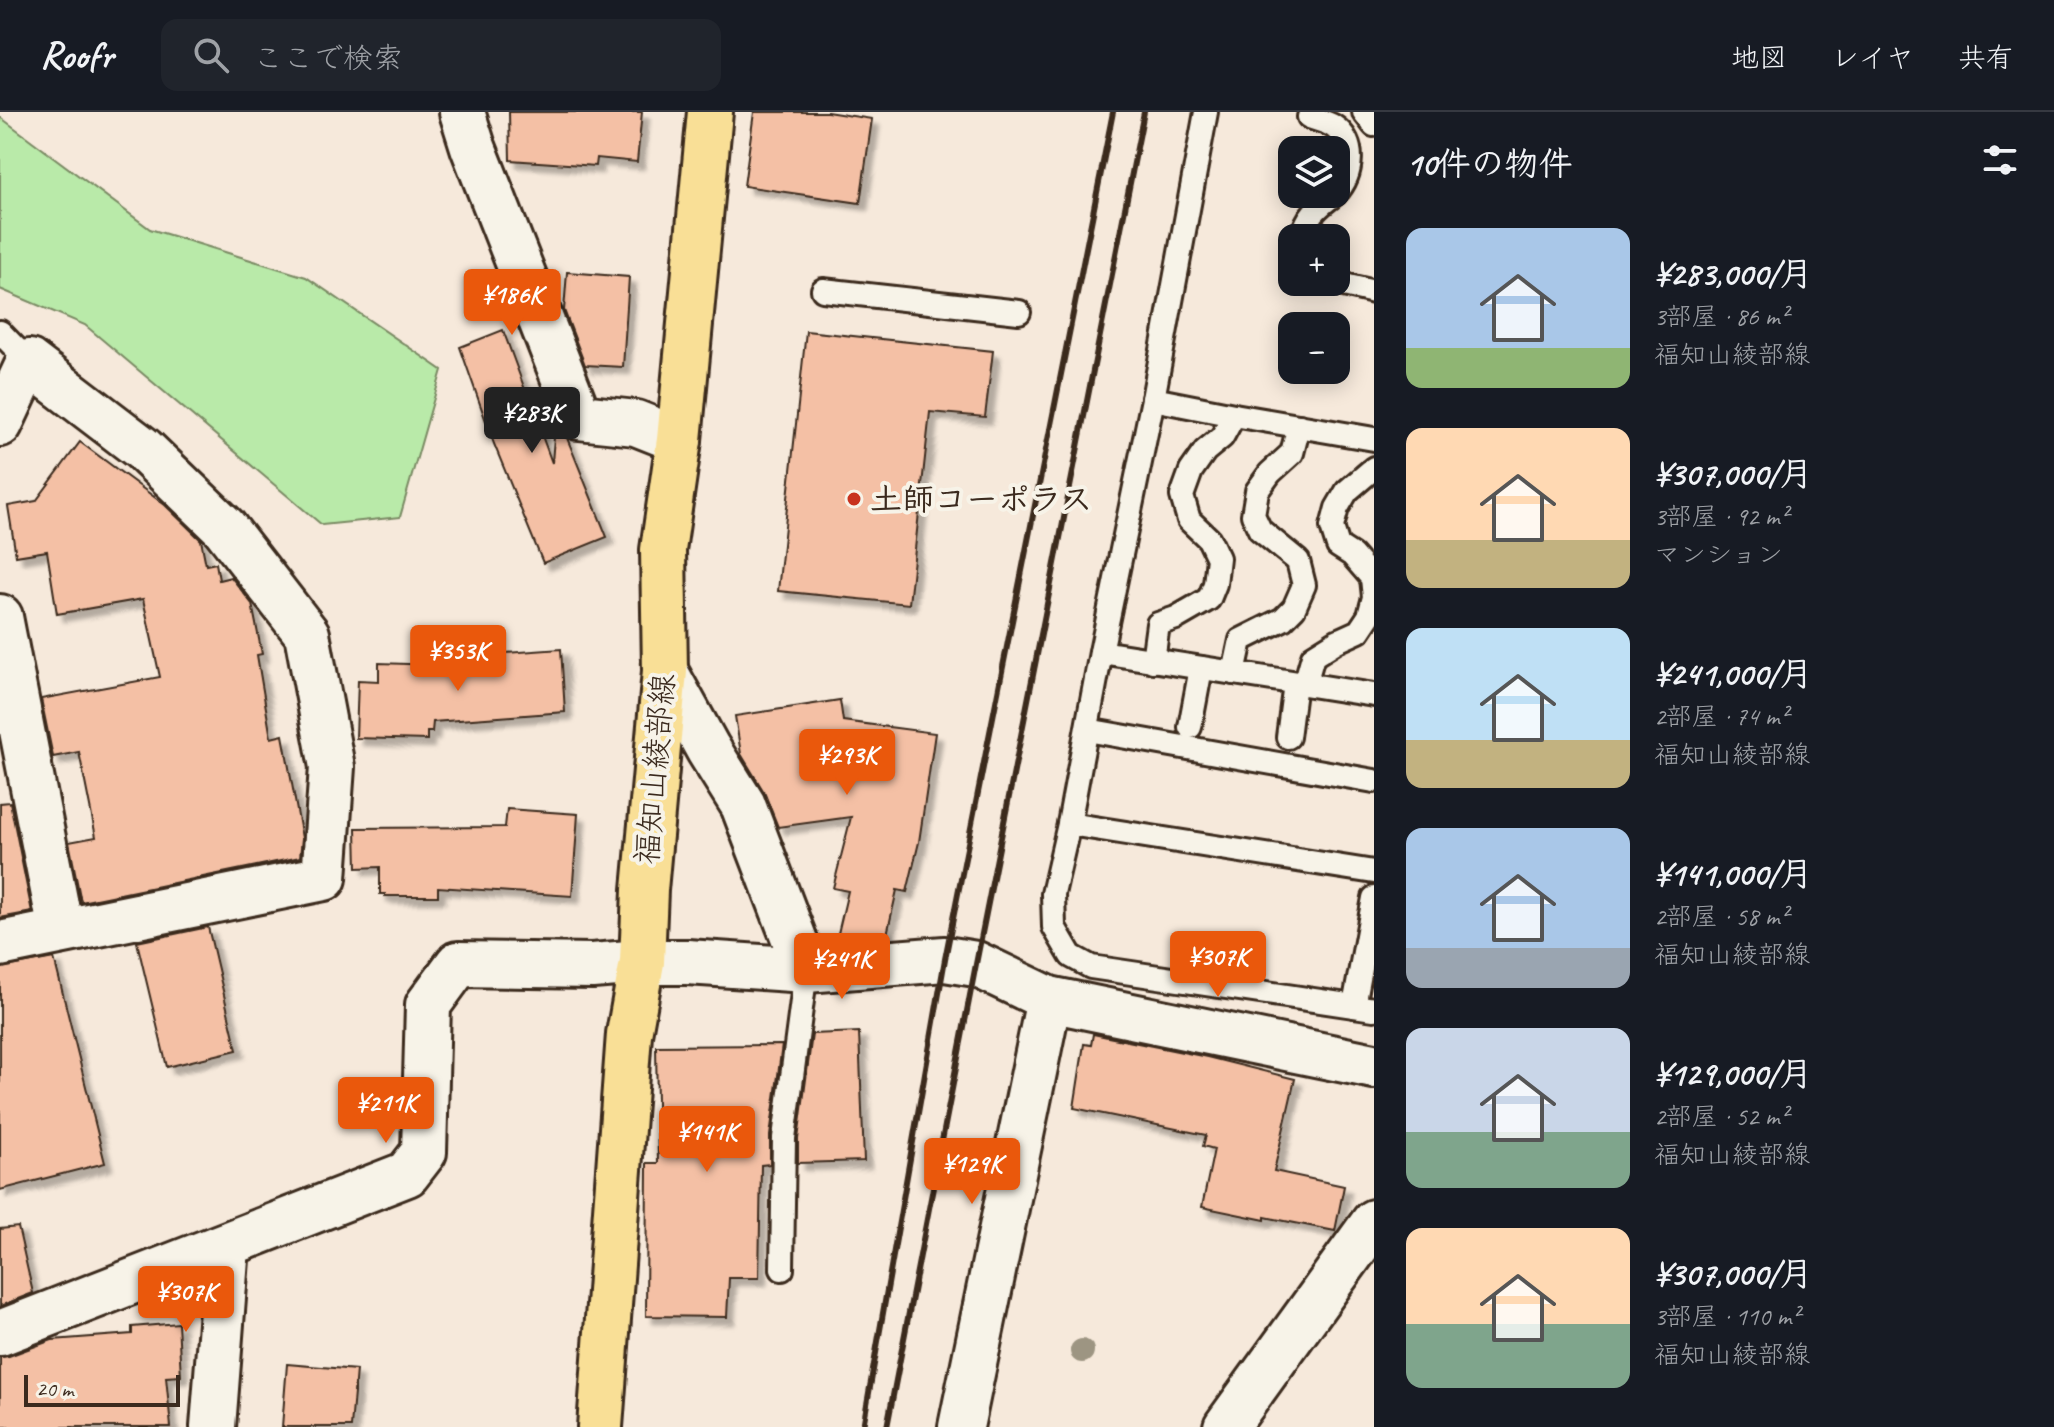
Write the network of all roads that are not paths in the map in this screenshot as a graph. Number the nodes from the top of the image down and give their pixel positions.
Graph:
1 (462, 112) edge
2 (710, 112) edge
3 (1206, 112) edge
4 (1364, 112) edge
5 (1309, 117) dead end
6 (1374, 125) edge
7 (1343, 136) edge
8 (1350, 286) edge
9 (823, 290) dead end
10 (1374, 292) edge
11 (1019, 312) dead end
12 (14, 347) edge
13 (1153, 399) junction
14 (1234, 415) junction
15 (0, 424) edge
16 (1299, 426) junction
17 (1374, 439) edge
18 (679, 440) junction
19 (1374, 468) edge
20 (0, 617) edge
21 (1101, 652) junction
22 (1153, 661) junction
23 (1201, 668) junction
24 (665, 671) junction
25 (1234, 673) junction
26 (1300, 683) junction
27 (1374, 695) edge
28 (1190, 727) dead end
29 (1087, 730) junction
30 (1288, 737) dead end
31 (1374, 781) edge
32 (1069, 824) junction
33 (1374, 872) edge
34 (1374, 898) edge
35 (61, 931) junction
36 (0, 944) edge
37 (642, 962) junction
38 (806, 970) junction
39 (1049, 999) junction
40 (1364, 1008) edge
41 (1374, 1066) edge
42 (1374, 1222) edge
43 (227, 1246) junction
44 (782, 1269) dead end
45 (0, 1333) edge
46 (1234, 1424) edge
47 (213, 1427) edge
48 (600, 1427) edge
49 (961, 1427) edge

1 - 18 street
2 - 18 main road, 福知山綾部線
3 - 13 lane
4 - 6 lane
5 - 7 lane
8 - 10 lane
9 - 11 lane
12 - 15 street
12 - 35 street
13 - 14 lane
13 - 21 lane
14 - 16 lane
14 - 22 lane
16 - 17 lane
16 - 25 lane
18 - 24 main road, 福知山綾部線
19 - 26 lane
20 - 35 street
21 - 22 lane
21 - 29 lane
22 - 23 lane
23 - 25 lane
23 - 28 lane
24 - 37 main road, 福知山綾部線
24 - 38 street
25 - 26 lane
26 - 27 lane
26 - 30 lane
29 - 31 lane
29 - 32 lane
32 - 33 lane
32 - 40 lane
34 - 40 lane
35 - 36 street
37 - 38 street
37 - 43 street
37 - 48 main road, 福知山綾部線
38 - 39 street
38 - 44 lane
39 - 41 street
39 - 49 street
42 - 46 street
43 - 45 street
43 - 47 street

